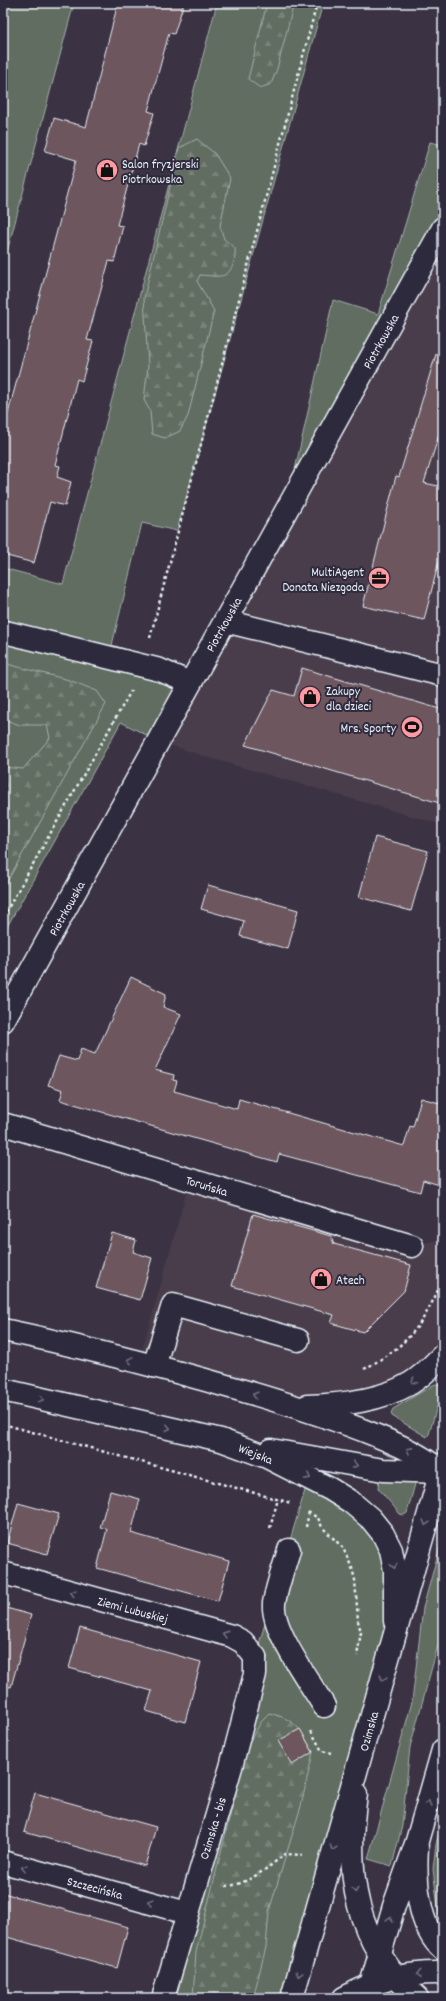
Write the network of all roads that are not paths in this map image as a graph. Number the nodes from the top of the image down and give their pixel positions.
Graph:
1 (443, 228) edge
2 (224, 621) junction
3 (5, 632) dead end
4 (443, 675) edge
5 (190, 683) junction
6 (3, 1021) edge
7 (3, 1124) edge
8 (412, 1246) dead end
9 (3, 1330) edge
10 (298, 1340) dead end
11 (443, 1355) edge
12 (154, 1366) junction
13 (3, 1390) edge
14 (292, 1406) junction
15 (221, 1440) junction
16 (442, 1471) edge
17 (289, 1550) dead end
18 (3, 1573) edge
19 (283, 1638) junction
20 (393, 1641) junction
21 (255, 1657) junction
22 (324, 1706) dead end
23 (373, 1713) junction
24 (443, 1750) edge
25 (417, 1841) junction
26 (3, 1862) edge
27 (187, 1912) junction
28 (443, 1949) edge
29 (380, 1956) junction
30 (443, 1973) edge
31 (396, 1977) junction
32 (369, 1991) edge
33 (163, 1998) edge
34 (292, 1998) edge
35 (344, 1998) edge
36 (417, 1998) edge

1 - 2 street, Piotrkowska
2 - 4 street
2 - 5 street, Piotrkowska
3 - 5 street
5 - 6 street, Piotrkowska
7 - 8 street, Toruńska
12 -> 9 street
10 - 12 street
11 -> 14 street
14 -> 12 street
13 -> 15 street, Wiejska
16 -> 14 street
15 -> 16 street
15 -> 20 street, Wiejska
16 -> 20 street, Ozimska
17 - 19 street
21 -> 18 street, Ziemi Lubuskiej
19 - 21 street
19 - 22 street
20 -> 23 street, Ozimska
21 - 27 street, Ozimska - bis
23 -> 29 street
23 -> 34 street, Ozimska
25 -> 24 street
25 - 28 street
29 -> 25 street
27 -> 26 street, Szczecińska
27 - 33 street, Ozimska - bis
29 - 31 street
29 - 32 street
30 -> 31 street
31 - 32 street
31 - 36 street
32 - 35 street

